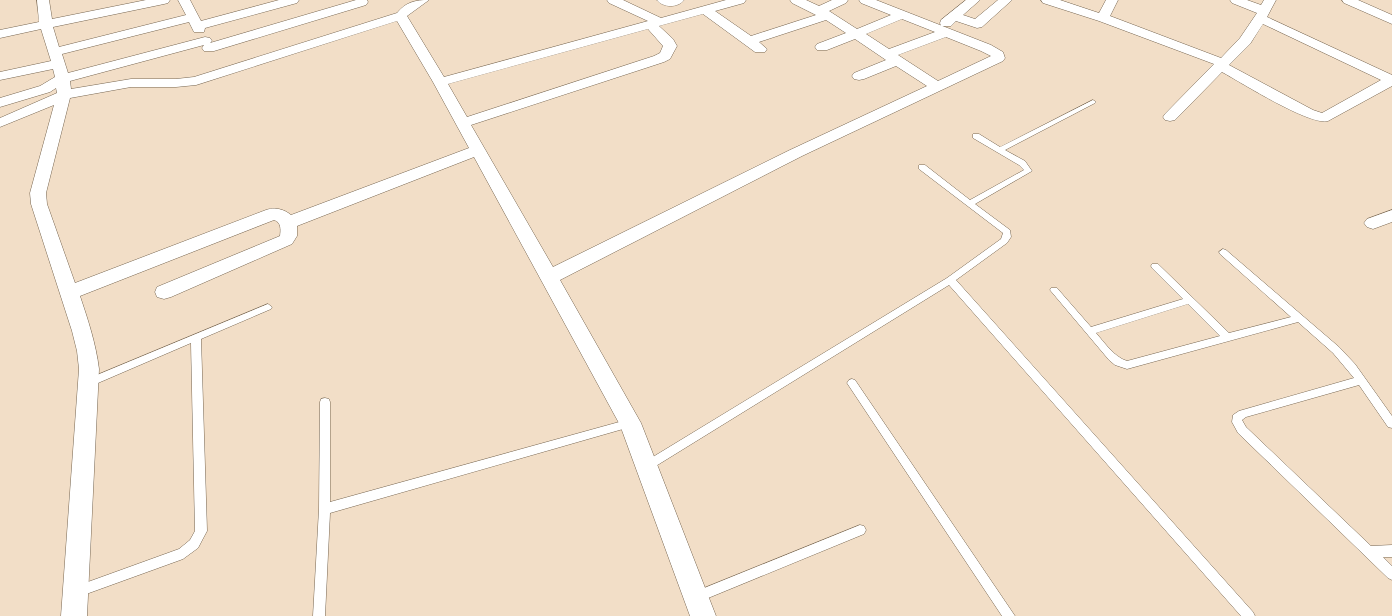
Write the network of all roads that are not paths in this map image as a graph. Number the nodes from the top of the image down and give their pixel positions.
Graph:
1 (43, 0) edge
2 (164, 0) edge
3 (185, 0) edge
4 (293, 0) edge
5 (613, 0) edge
6 (740, 0) edge
7 (796, 0) edge
8 (842, 0) edge
9 (865, 0) edge
10 (975, 0) edge
11 (1047, 0) edge
12 (1112, 0) edge
13 (1236, 0) edge
14 (1348, 0) edge
15 (671, 1) edge
16 (362, 2) dead end
17 (1002, 4) edge
18 (411, 6) edge
19 (706, 10) junction
20 (1264, 10) edge
21 (824, 13) junction
22 (692, 14) junction
23 (1388, 14) edge
24 (902, 15) junction
25 (954, 16) junction
26 (1103, 18) junction
27 (196, 22) junction
28 (655, 23) junction
29 (46, 25) junction
30 (942, 31) junction
31 (0, 34) edge
32 (856, 34) junction
33 (750, 42) junction
34 (207, 45) junction
35 (822, 47) dead end
36 (762, 51) dead end
37 (893, 57) junction
38 (1222, 64) junction
39 (226, 72) junction
40 (60, 73) junction
41 (0, 76) edge
42 (859, 76) dead end
43 (1392, 80) edge
44 (440, 82) junction
45 (938, 87) junction
46 (1093, 102) dead end
47 (0, 103) edge
48 (1170, 117) dead end
49 (0, 122) edge
50 (462, 122) junction
51 (976, 136) dead end
52 (478, 150) junction
53 (999, 150) junction
54 (922, 167) dead end
55 (970, 203) junction
56 (1392, 216) edge
57 (287, 223) junction
58 (1373, 223) dead end
59 (1223, 252) dead end
60 (1155, 266) dead end
61 (549, 277) junction
62 (950, 280) junction
63 (1054, 290) dead end
64 (164, 292) dead end
65 (69, 293) junction
66 (1190, 300) junction
67 (268, 307) dead end
68 (1299, 318) junction
69 (1090, 331) junction
70 (196, 338) junction
71 (1228, 338) junction
72 (1361, 380) junction
73 (88, 383) junction
74 (852, 383) dead end
75 (325, 402) dead end
76 (630, 423) junction
77 (1392, 424) edge
78 (647, 466) junction
79 (325, 509) junction
80 (860, 530) dead end
81 (1392, 551) edge
82 (1369, 552) junction
83 (1392, 574) edge
84 (75, 592) junction
85 (696, 597) junction
86 (74, 616) edge
87 (320, 616) edge
88 (703, 616) edge
89 (1008, 616) edge
90 (1249, 616) edge

1 - 29 street
2 - 29 street
3 - 27 street
4 - 27 street
5 - 28 street
6 - 19 street
7 - 21 street
8 - 21 street
9 - 24 street
10 - 17 street
10 - 25 street
11 - 26 street
12 - 26 street
13 - 20 street
14 - 23 street
15 - 22 street
16 - 34 street
17 - 25 street
18 - 39 street
18 - 44 street
19 - 22 street
19 - 33 street
20 - 38 street
20 - 43 street
21 - 32 street
21 - 33 street
22 - 28 street
24 - 30 street
24 - 32 street
25 - 30 street
26 - 38 street
27 - 34 street
27 - 40 street
28 - 44 street
28 - 50 street
29 - 31 street
29 - 40 street
30 - 37 street
30 - 45 street
32 - 35 street
32 - 37 street
33 - 36 street
34 - 39 street
34 - 40 street
37 - 42 street
37 - 45 street
38 - 43 street
38 - 48 street
39 - 40 street
40 - 41 street
40 - 47 street
40 - 49 street
40 - 65 street
44 - 50 street
45 - 61 street
46 - 53 lane
50 - 52 street
51 - 53 lane
52 - 57 street
52 - 61 street
53 - 55 lane
54 - 55 lane
55 - 62 lane
56 - 58 street
57 - 64 street
57 - 65 street
59 - 68 lane
60 - 66 lane
61 - 76 street
62 - 78 lane
62 - 90 lane
63 - 69 lane
65 - 73 street
66 - 69 lane
66 - 71 lane
67 - 70 lane
68 - 71 lane
68 - 72 lane
69 - 71 lane
70 - 73 lane
70 - 84 lane
72 - 77 lane
72 - 82 lane
73 - 84 street
74 - 89 lane
75 - 79 lane
76 - 78 street
76 - 79 lane
78 - 85 street
79 - 87 lane
80 - 85 lane
81 - 82 lane
82 - 83 lane
84 - 86 street
85 - 88 street

